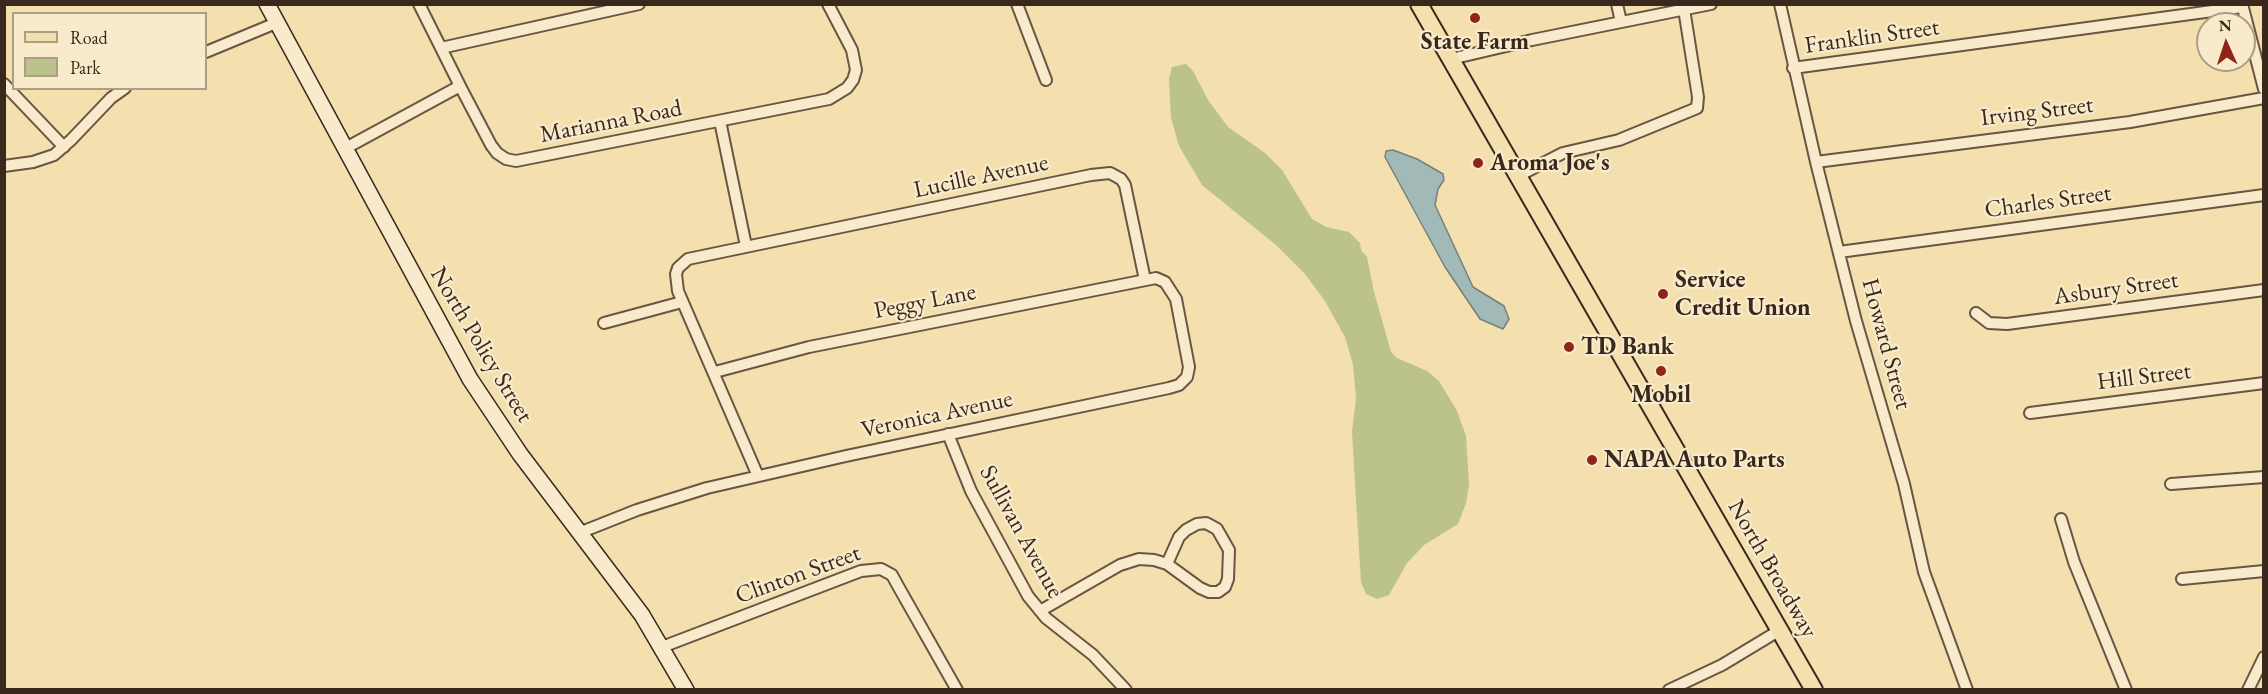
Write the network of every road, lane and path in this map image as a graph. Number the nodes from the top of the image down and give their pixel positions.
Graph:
1 (267, 4) edge
2 (419, 4) edge
3 (639, 4) edge
4 (828, 4) edge
5 (1017, 4) edge
6 (1419, 4) edge
7 (1617, 4) edge
8 (1711, 4) edge
9 (1780, 4) edge
10 (2242, 6) edge
11 (1684, 9) junction
12 (1621, 22) junction
13 (276, 23) junction
14 (441, 48) junction
15 (207, 52) edge
16 (1451, 59) junction
17 (1794, 68) junction
18 (1046, 80) dead end
19 (4, 84) edge
20 (460, 86) junction
21 (2264, 89) edge
22 (105, 90) edge
23 (122, 90) edge
24 (111, 98) junction
25 (2264, 98) edge
26 (720, 121) junction
27 (64, 147) junction
28 (344, 149) junction
29 (1816, 162) junction
30 (4, 166) edge
31 (1518, 176) junction
32 (2264, 195) edge
33 (746, 246) junction
34 (1839, 252) junction
35 (1145, 280) junction
36 (2264, 290) edge
37 (682, 302) junction
38 (1976, 314) dead end
39 (604, 323) dead end
40 (715, 372) junction
41 (2264, 383) edge
42 (2030, 413) dead end
43 (948, 434) junction
44 (758, 476) junction
45 (2264, 477) edge
46 (2171, 484) dead end
47 (2061, 519) dead end
48 (579, 533) junction
49 (1167, 564) junction
50 (2264, 571) edge
51 (2182, 579) dead end
52 (1040, 611) junction
53 (1780, 630) junction
54 (662, 647) junction
55 (2264, 657) edge
56 (686, 690) edge
57 (957, 690) edge
58 (1126, 690) edge
59 (1669, 690) edge
60 (1814, 690) edge
61 (1967, 690) edge
62 (2126, 690) edge
63 (2248, 690) edge

1 - 13 street, North Policy Street
2 - 14 street
3 - 14 street
4 - 26 street, Marianna Road
5 - 18 street
6 - 16 main road, North Broadway
7 - 12 street
8 - 11 street
9 - 17 street, Howard Street
10 - 17 street, Franklin Street
10 - 21 street
11 - 12 street
11 - 31 street
12 - 16 street
13 - 15 street
13 - 28 street, North Policy Street
14 - 20 street
16 - 31 main road, North Broadway
17 - 29 street, Howard Street
19 - 27 street
20 - 26 street, Marianna Road
20 - 28 street
22 - 24 street
23 - 24 street
24 - 27 street
25 - 29 street, Irving Street
26 - 33 street
27 - 30 street
28 - 48 street, North Policy Street
29 - 34 street, Howard Street
31 - 53 main road, North Broadway
32 - 34 street, Charles Street
33 - 35 street, Lucille Avenue
33 - 37 street, Lucille Avenue
34 - 61 street, Howard Street
35 - 40 street, Peggy Lane
35 - 43 street, Veronica Avenue
36 - 38 street, Asbury Street
37 - 39 street
37 - 40 street, Lucille Avenue
40 - 44 street, Lucille Avenue
41 - 42 street, Hill Street
43 - 44 street, Veronica Avenue
43 - 52 street, Sullivan Avenue
44 - 48 street, Veronica Avenue
45 - 46 street
47 - 62 street
48 - 54 street, North Policy Street
49 - 49 street
49 - 52 street
50 - 51 street
52 - 58 street, Sullivan Avenue
53 - 59 street
53 - 60 main road, North Broadway
54 - 56 street, North Policy Street
54 - 57 street, Clinton Street
55 - 63 street

